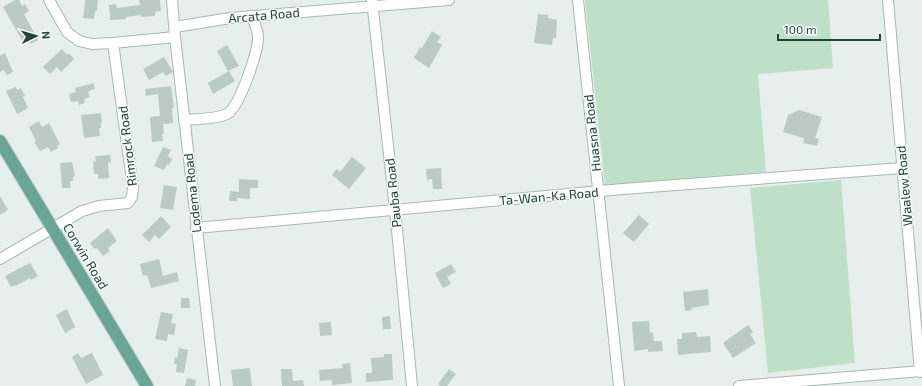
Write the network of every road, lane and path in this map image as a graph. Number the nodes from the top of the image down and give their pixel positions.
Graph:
1 (48, 0) edge
2 (172, 0) edge
3 (449, 0) edge
4 (578, 0) edge
5 (888, 0) edge
6 (373, 3) edge
7 (252, 16) junction
8 (175, 32) junction
9 (113, 43) junction
10 (184, 120) junction
11 (0, 141) edge
12 (902, 168) junction
13 (599, 191) junction
14 (395, 209) junction
15 (52, 228) junction
16 (196, 228) junction
17 (0, 259) edge
18 (921, 372) edge
19 (861, 381) edge
20 (147, 386) edge
21 (214, 386) edge
22 (412, 386) edge
23 (619, 386) edge
24 (739, 386) edge

1 - 9 street, Arcata Road
2 - 8 street, Lodema Road
3 - 6 street, Arcata Road
4 - 13 street, Huasna Road
5 - 12 street, Waalew Road
6 - 7 street, Arcata Road
6 - 14 street, Pauba Road
7 - 8 street, Arcata Road
7 - 10 street
8 - 9 street, Arcata Road
8 - 10 street, Lodema Road
9 - 15 street, Rimrock Road
10 - 16 street, Lodema Road
11 - 15 main road, Corwin Road
12 - 13 street, Ta-Wan-Ka Road
12 - 18 street, Waalew Road
13 - 14 street, Ta-Wan-Ka Road
13 - 23 street, Huasna Road
14 - 16 street, Ta-Wan-Ka Road
14 - 22 street, Pauba Road
15 - 17 street, Rimrock Road
15 - 20 main road, Corwin Road
16 - 21 street, Lodema Road
18 - 19 street
19 - 24 street

